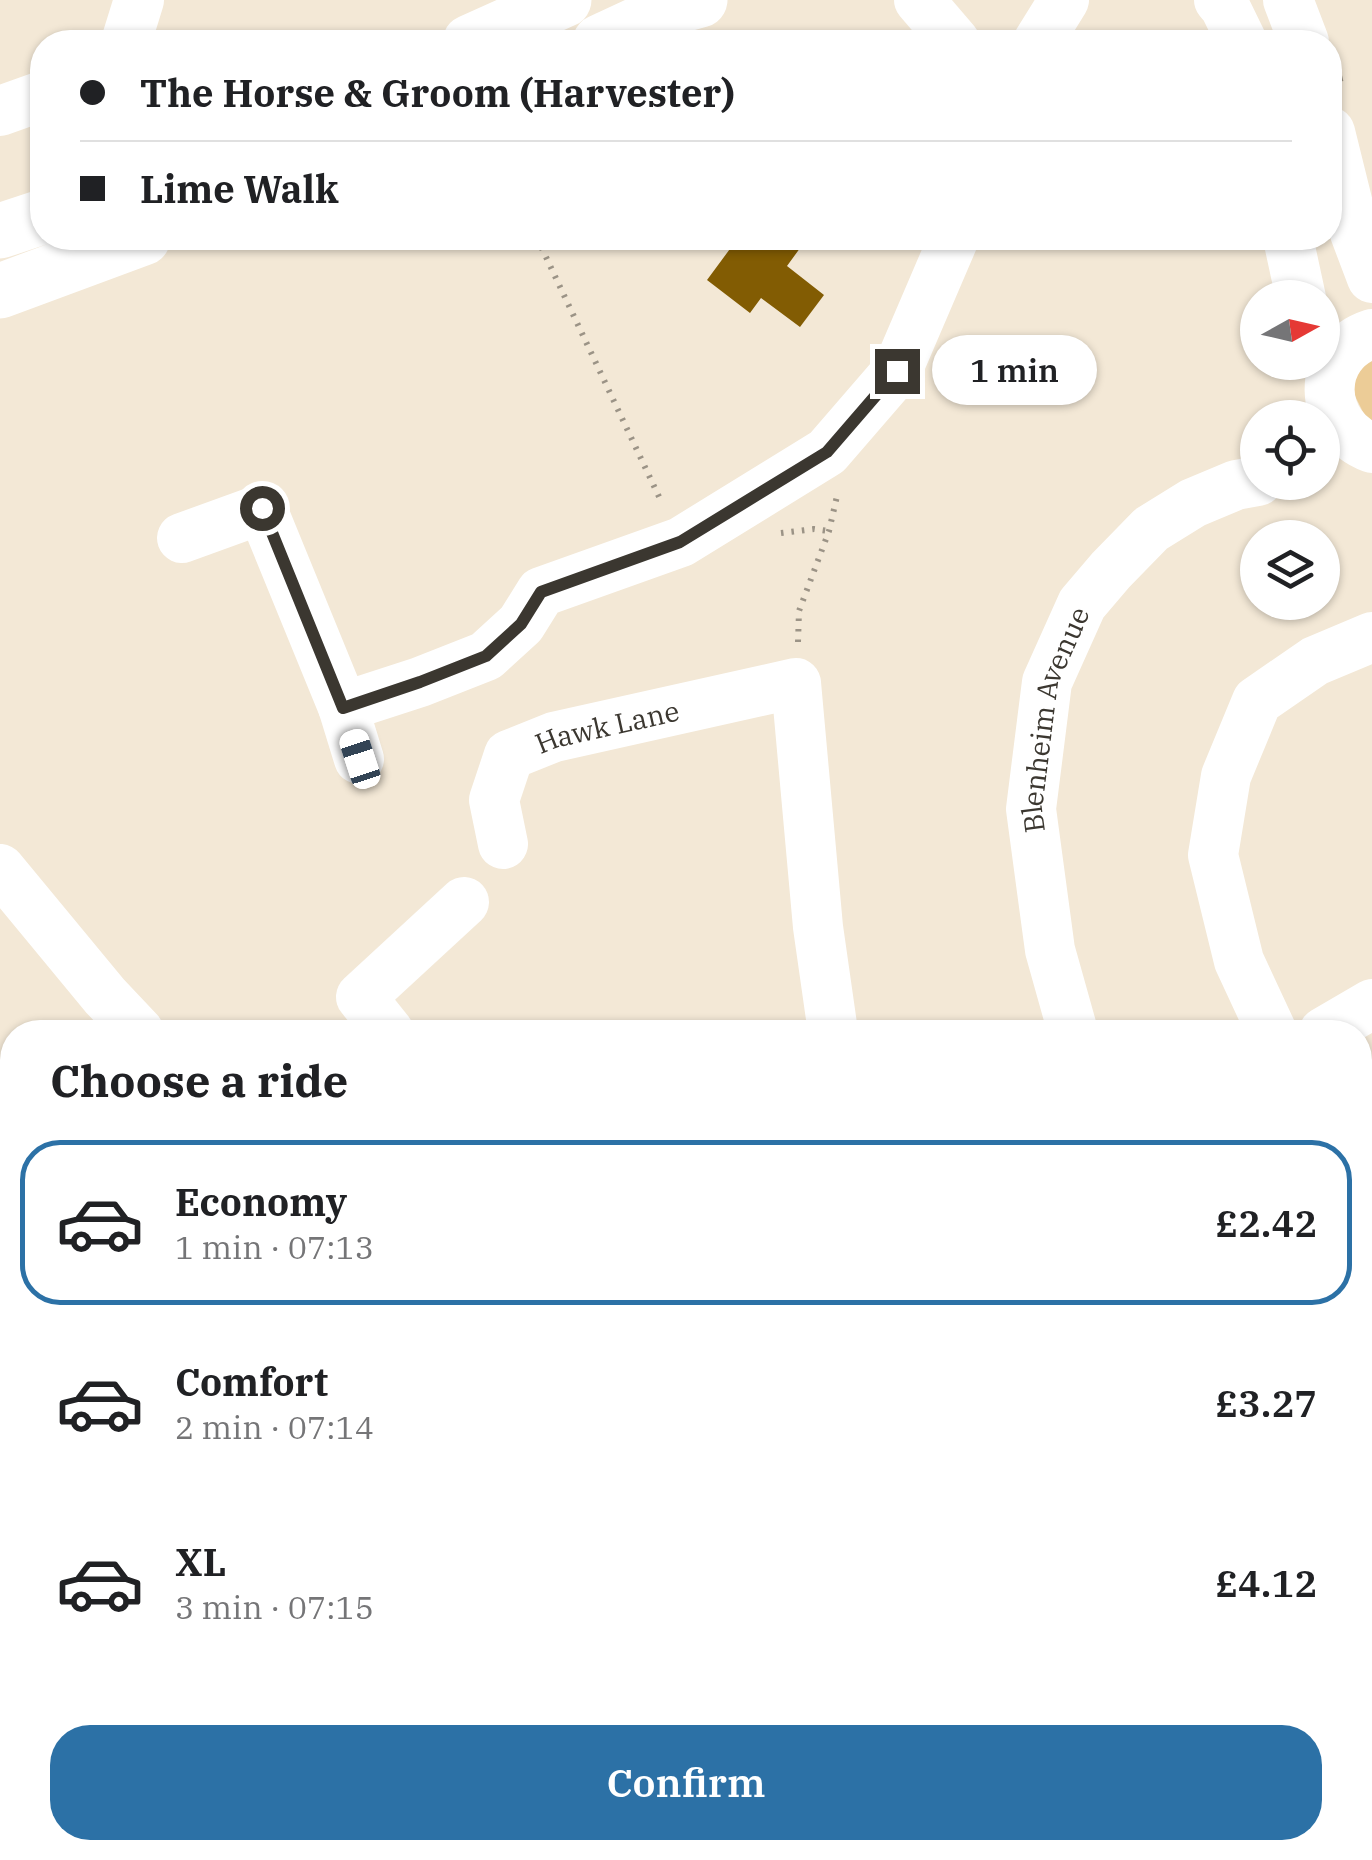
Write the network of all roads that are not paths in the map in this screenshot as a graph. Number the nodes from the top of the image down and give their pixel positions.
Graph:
1 (140, 0) edge
2 (564, 0) edge
3 (700, 0) edge
4 (919, 0) edge
5 (1064, 0) edge
6 (1219, 0) edge
7 (1288, 0) edge
8 (130, 30) edge
9 (497, 30) edge
10 (626, 30) edge
11 (945, 30) edge
12 (1045, 30) edge
13 (1237, 30) edge
14 (1299, 30) edge
15 (30, 100) edge
16 (0, 111) edge
17 (1342, 181) edge
18 (30, 220) edge
19 (0, 231) edge
20 (111, 250) edge
21 (949, 250) edge
22 (1291, 250) edge
23 (1372, 278) edge
24 (1297, 280) edge
25 (0, 291) edge
26 (1372, 334) edge
27 (1321, 388) edge
28 (1372, 449) edge
29 (1340, 459) edge
30 (1240, 482) edge
31 (182, 538) dead end
32 (1372, 637) edge
33 (343, 708) junction
34 (360, 759) dead end
35 (503, 844) dead end
36 (0, 869) edge
37 (464, 902) dead end
38 (1372, 1004) edge
39 (128, 1020) edge
40 (379, 1020) edge
41 (832, 1020) edge
42 (1070, 1020) edge
43 (1266, 1020) edge
44 (1345, 1020) edge

1 - 8 street
2 - 9 highway
3 - 10 highway
4 - 11 street
5 - 12 street
6 - 13 street
7 - 14 street
15 - 16 street
17 - 23 street
18 - 19 highway
20 - 25 highway
21 - 33 street
22 - 24 street
26 - 27 street
27 - 28 street
28 - 29 street
30 - 42 street, Blenheim Avenue
31 - 33 street
32 - 43 street
33 - 34 street
35 - 41 street, Hawk Lane
36 - 39 street
37 - 40 street
38 - 44 street

